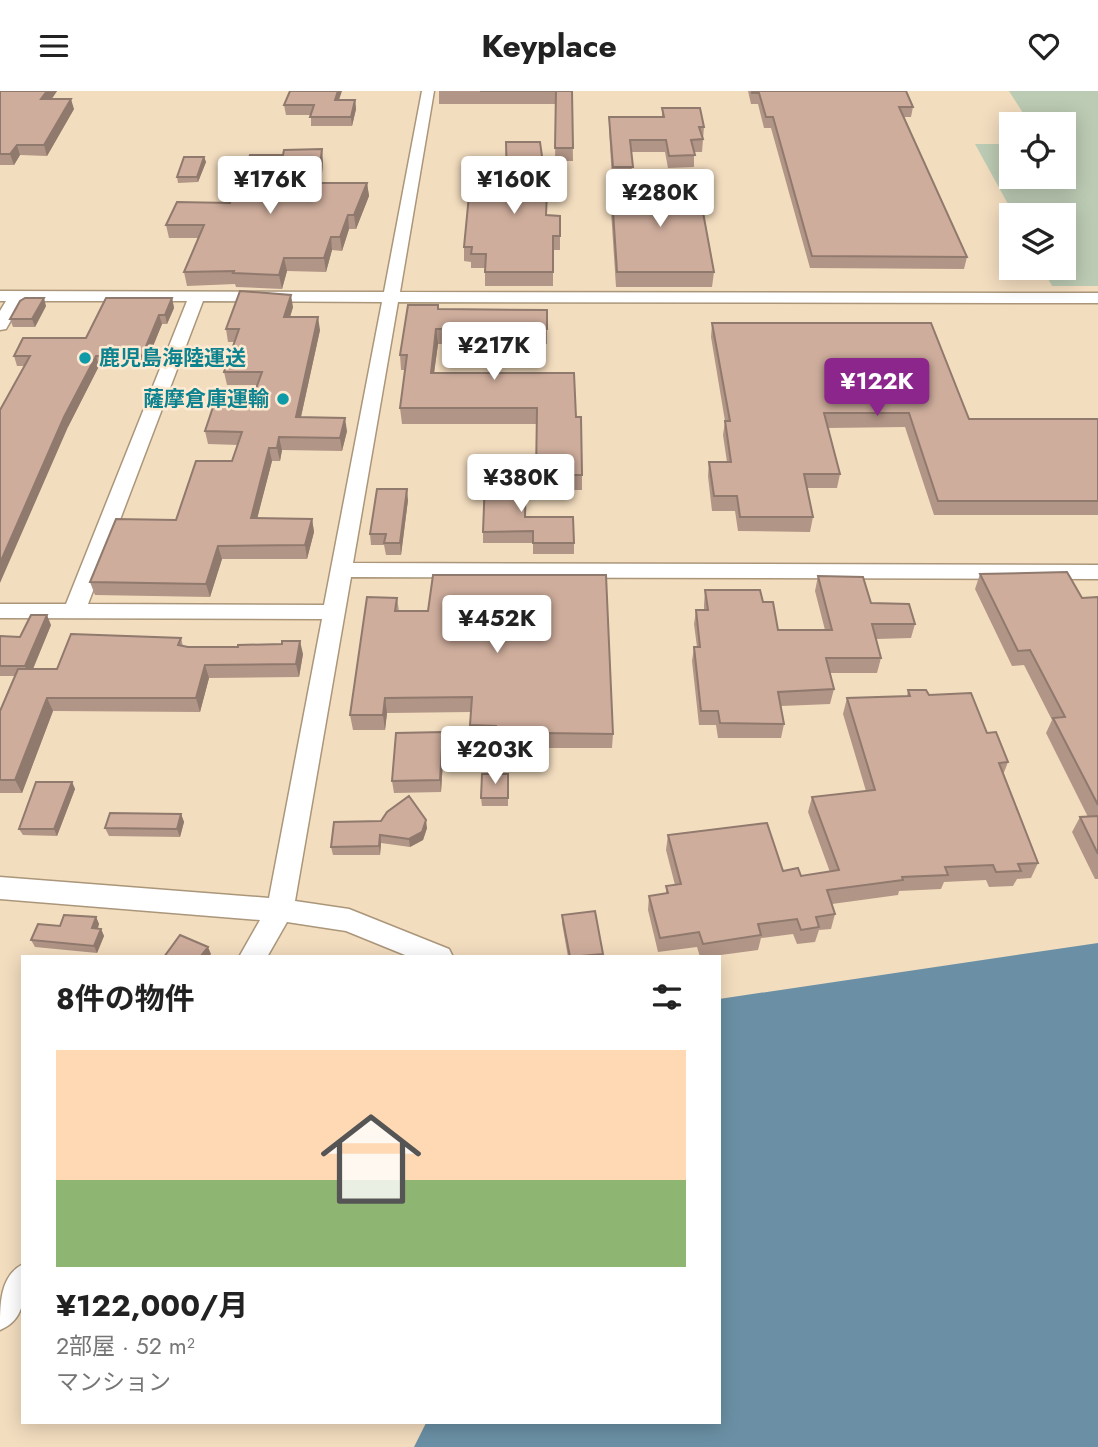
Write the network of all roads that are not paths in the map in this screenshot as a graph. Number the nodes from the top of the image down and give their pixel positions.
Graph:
1 (428, 91) edge
2 (8, 296) edge
3 (197, 296) junction
4 (391, 297) junction
5 (1098, 298) edge
6 (0, 325) edge
7 (341, 570) junction
8 (1098, 572) edge
9 (0, 611) edge
10 (74, 611) junction
11 (334, 612) junction
12 (0, 888) edge
13 (279, 910) junction
14 (254, 955) edge
15 (434, 955) edge
16 (21, 1285) edge
17 (0, 1313) edge

1 - 4 street
2 - 3 street
2 - 6 street
3 - 4 street
3 - 10 street
4 - 5 street
4 - 7 street
7 - 8 street
7 - 11 street
9 - 10 street
10 - 11 street
11 - 13 street
12 - 13 street
13 - 14 street
13 - 15 street
16 - 17 street

